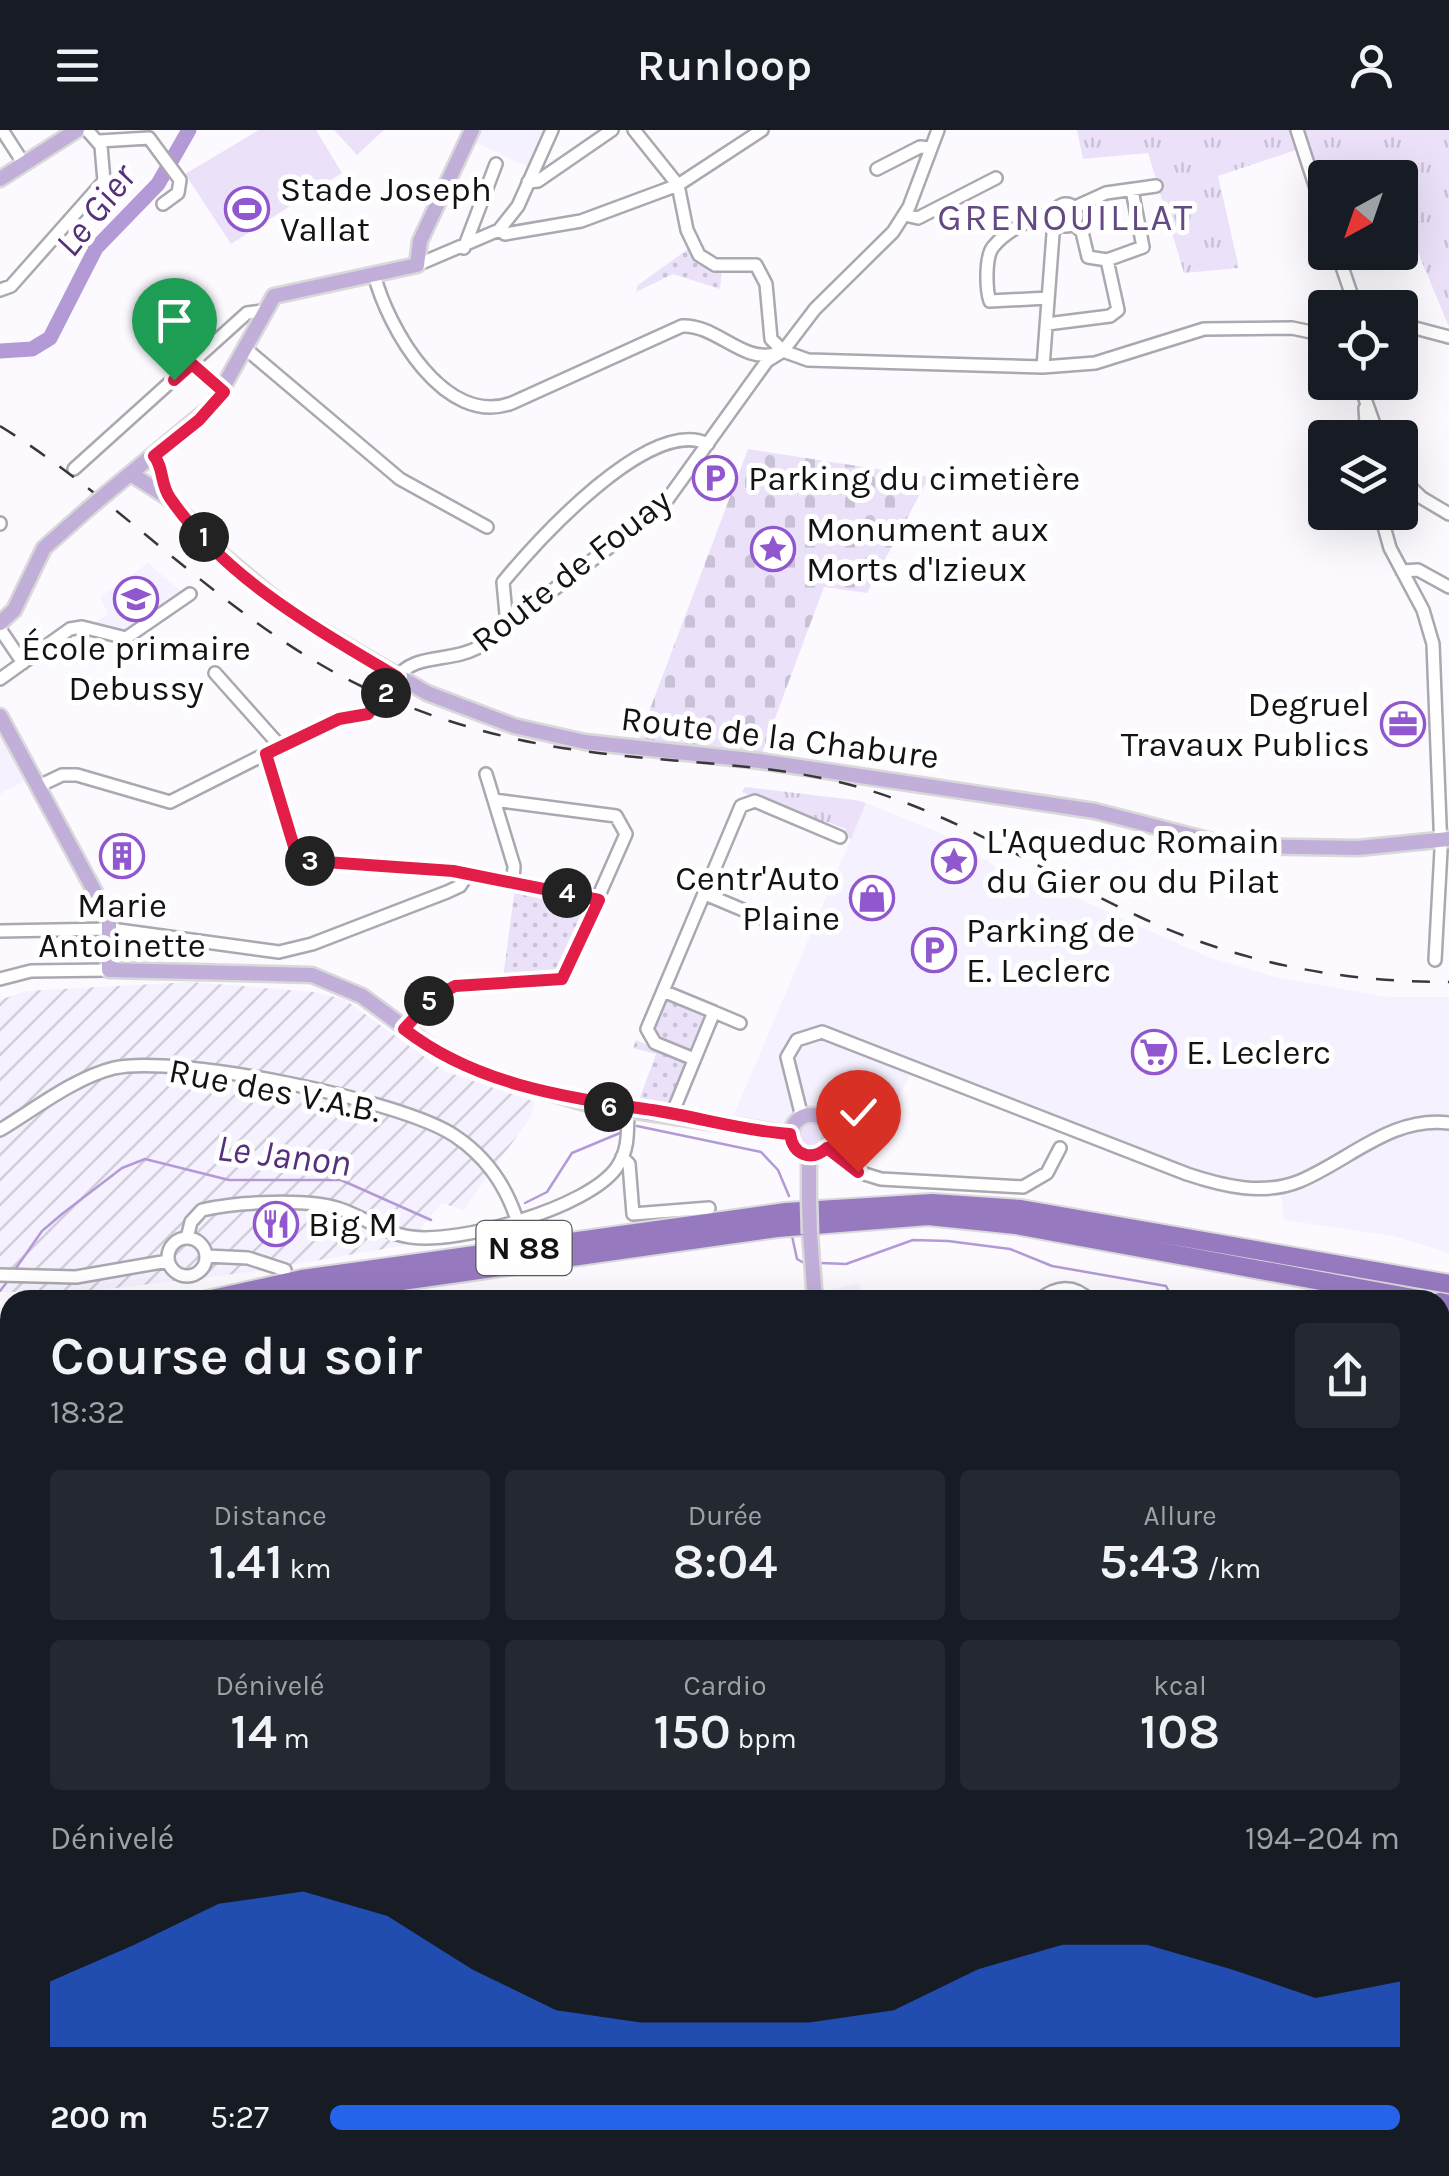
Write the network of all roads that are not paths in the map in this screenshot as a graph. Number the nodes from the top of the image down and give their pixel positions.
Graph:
1 (2, 130) edge
2 (77, 130) edge
3 (87, 130) edge
4 (472, 130) edge
5 (552, 130) edge
6 (612, 130) edge
7 (634, 130) edge
8 (762, 130) edge
9 (938, 130) edge
10 (1297, 130) edge
11 (98, 142) junction
12 (931, 148) junction
13 (24, 164) junction
14 (496, 164) dead end
15 (1308, 164) edge
16 (876, 169) dead end
17 (996, 178) dead end
18 (0, 180) edge
19 (528, 182) junction
20 (678, 185) junction
21 (1156, 186) dead end
22 (1132, 190) junction
23 (163, 204) dead end
24 (1073, 208) junction
25 (904, 214) junction
26 (1057, 218) junction
27 (1073, 222) junction
28 (499, 230) junction
29 (464, 248) junction
30 (1107, 260) junction
31 (418, 265) junction
32 (374, 274) junction
33 (0, 290) edge
34 (1048, 298) junction
35 (262, 311) junction
36 (1047, 324) junction
37 (1418, 329) edge
38 (1308, 331) edge
39 (1449, 338) edge
40 (246, 349) junction
41 (783, 351) junction
42 (192, 364) junction
43 (1042, 366) junction
44 (224, 392) junction
45 (1365, 400) edge
46 (1367, 406) junction
47 (1364, 420) edge
48 (1372, 420) edge
49 (708, 444) junction
50 (154, 456) junction
51 (74, 469) dead end
52 (132, 474) junction
53 (1418, 494) edge
54 (172, 501) junction
55 (1449, 514) edge
56 (488, 527) dead end
57 (1387, 530) edge
58 (1402, 571) junction
59 (1449, 586) edge
60 (190, 594) dead end
61 (1, 622) edge
62 (507, 625) junction
63 (23, 663) junction
64 (215, 673) dead end
65 (0, 679) edge
66 (394, 681) junction
67 (0, 716) edge
68 (280, 746) junction
69 (266, 754) junction
70 (486, 774) dead end
71 (41, 786) junction
72 (494, 800) junction
73 (840, 837) dead end
74 (1445, 840) edge
75 (468, 874) junction
76 (514, 881) junction
77 (705, 894) junction
78 (599, 900) junction
79 (779, 926) dead end
80 (111, 930) junction
81 (0, 931) edge
82 (1435, 960) dead end
83 (109, 970) junction
84 (0, 978) edge
85 (664, 991) junction
86 (714, 1012) junction
87 (740, 1023) dead end
88 (404, 1029) junction
89 (694, 1060) junction
90 (628, 1108) junction
91 (672, 1114) junction
92 (802, 1117) junction
93 (1449, 1123) edge
94 (0, 1130) edge
95 (790, 1134) junction
96 (827, 1148) junction
97 (1060, 1148) dead end
98 (809, 1156) junction
99 (622, 1158) junction
100 (709, 1208) dead end
101 (517, 1220) junction
102 (187, 1238) junction
103 (206, 1256) junction
104 (168, 1260) junction
105 (285, 1270) dead end
106 (0, 1275) edge
107 (1449, 1284) edge
108 (253, 1290) edge
109 (338, 1290) edge
110 (814, 1290) edge
111 (1369, 1290) edge

1 - 13 street
2 - 13 main road
3 - 11 street
4 - 31 main road
5 - 19 street
6 - 19 street
7 - 20 street
8 - 20 street
9 - 12 street, Route de Fouay
10 - 15 street
11 - 23 street
11 - 33 street
12 - 16 street
12 - 25 street, Route de Fouay
13 - 18 main road
14 - 29 street
17 - 25 street
19 - 28 street
20 - 28 street
20 - 41 street
21 - 22 street
22 - 24 street
22 - 30 street
24 - 26 street
24 - 27 street
25 - 41 street, Route de Fouay
26 - 27 street
26 - 34 street
26 - 34 street
27 - 30 street
28 - 29 street
29 - 31 street
30 - 36 street
31 - 32 main road
32 - 35 main road
32 - 41 street
34 - 36 street
35 - 40 main road
35 - 42 street
36 - 43 street
37 - 39 street
38 - 43 street
40 - 44 main road
40 - 56 street
41 - 43 street
41 - 49 street, Route de Fouay
42 - 44 street
42 - 51 street
44 - 50 main road
45 - 46 street
46 - 47 street
46 - 48 street
49 - 62 street, Route de Fouay
49 - 62 street
50 - 52 main road
50 - 54 main road, Route de la Chabure
52 - 54 main road, Route de la Chabure
52 - 61 main road, bridge
53 - 55 street
54 - 66 main road, Route de la Chabure
57 - 58 street
58 - 59 street
58 - 74 street
60 - 63 street
61 - 63 street
62 - 66 street, Route de Fouay
63 - 65 street
64 - 68 street
66 - 68 street, bridge
66 - 74 main road, Route de la Chabure
67 - 71 main road
68 - 69 street
69 - 71 street
69 - 75 street
70 - 72 street
71 - 80 main road
72 - 76 street
72 - 78 street
73 - 77 street
74 - 82 street
75 - 76 street
75 - 80 street
76 - 78 street
77 - 79 street
77 - 85 street
78 - 88 street
80 - 81 street
80 - 83 main road
83 - 84 street
83 - 88 main road
85 - 86 street
85 - 89 street
86 - 87 street
86 - 89 street
88 - 90 main road
89 - 91 street
90 - 91 main road
90 - 99 street
91 - 95 main road
92 - 93 street
92 - 95 main road
92 - 96 main road
94 - 101 street, Rue des V.A.B.
95 - 98 main road
96 - 97 street
96 - 98 main road
98 - 110 main road, bridge
99 - 100 street
99 - 101 street
101 - 102 street
102 - 103 street
102 - 104 street
103 - 104 street
103 - 105 street
104 - 106 street
107 - 108 highway, N 88
109 - 111 highway, N 88

